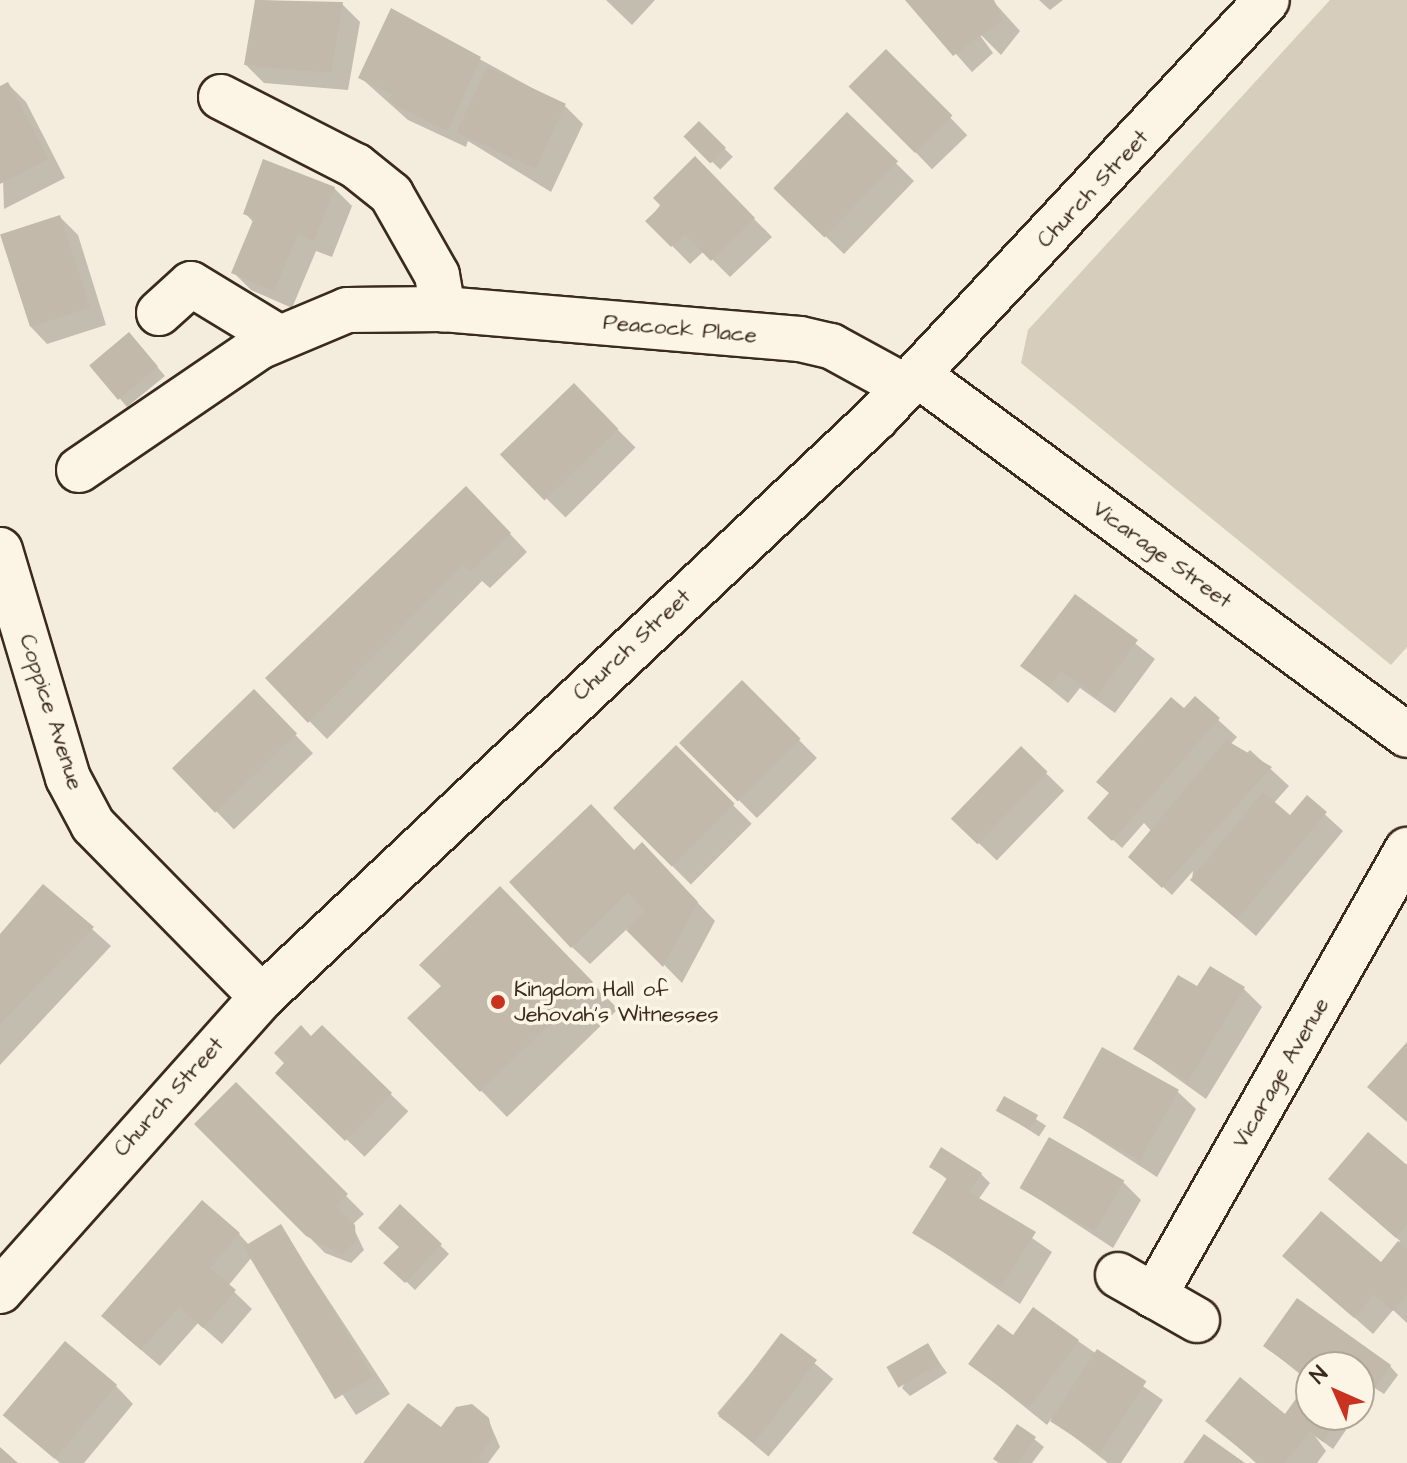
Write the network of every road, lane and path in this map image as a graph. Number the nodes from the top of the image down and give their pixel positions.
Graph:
1 (1267, 0) edge
2 (221, 97) dead end
3 (443, 309) junction
4 (159, 313) dead end
5 (278, 337) junction
6 (912, 381) junction
7 (79, 470) dead end
8 (1, 558) edge
9 (1407, 735) edge
10 (1407, 850) edge
11 (262, 997) junction
12 (0, 1291) edge
13 (1197, 1320) dead end

1 - 6 street, Church Street
2 - 3 street
3 - 5 street, Peacock Place
3 - 6 street, Peacock Place
4 - 5 street
5 - 7 street, Peacock Place
6 - 9 street, Vicarage Street
6 - 11 street, Church Street
8 - 11 street, Coppice Avenue
10 - 13 street, Vicarage Avenue
11 - 12 street, Church Street

